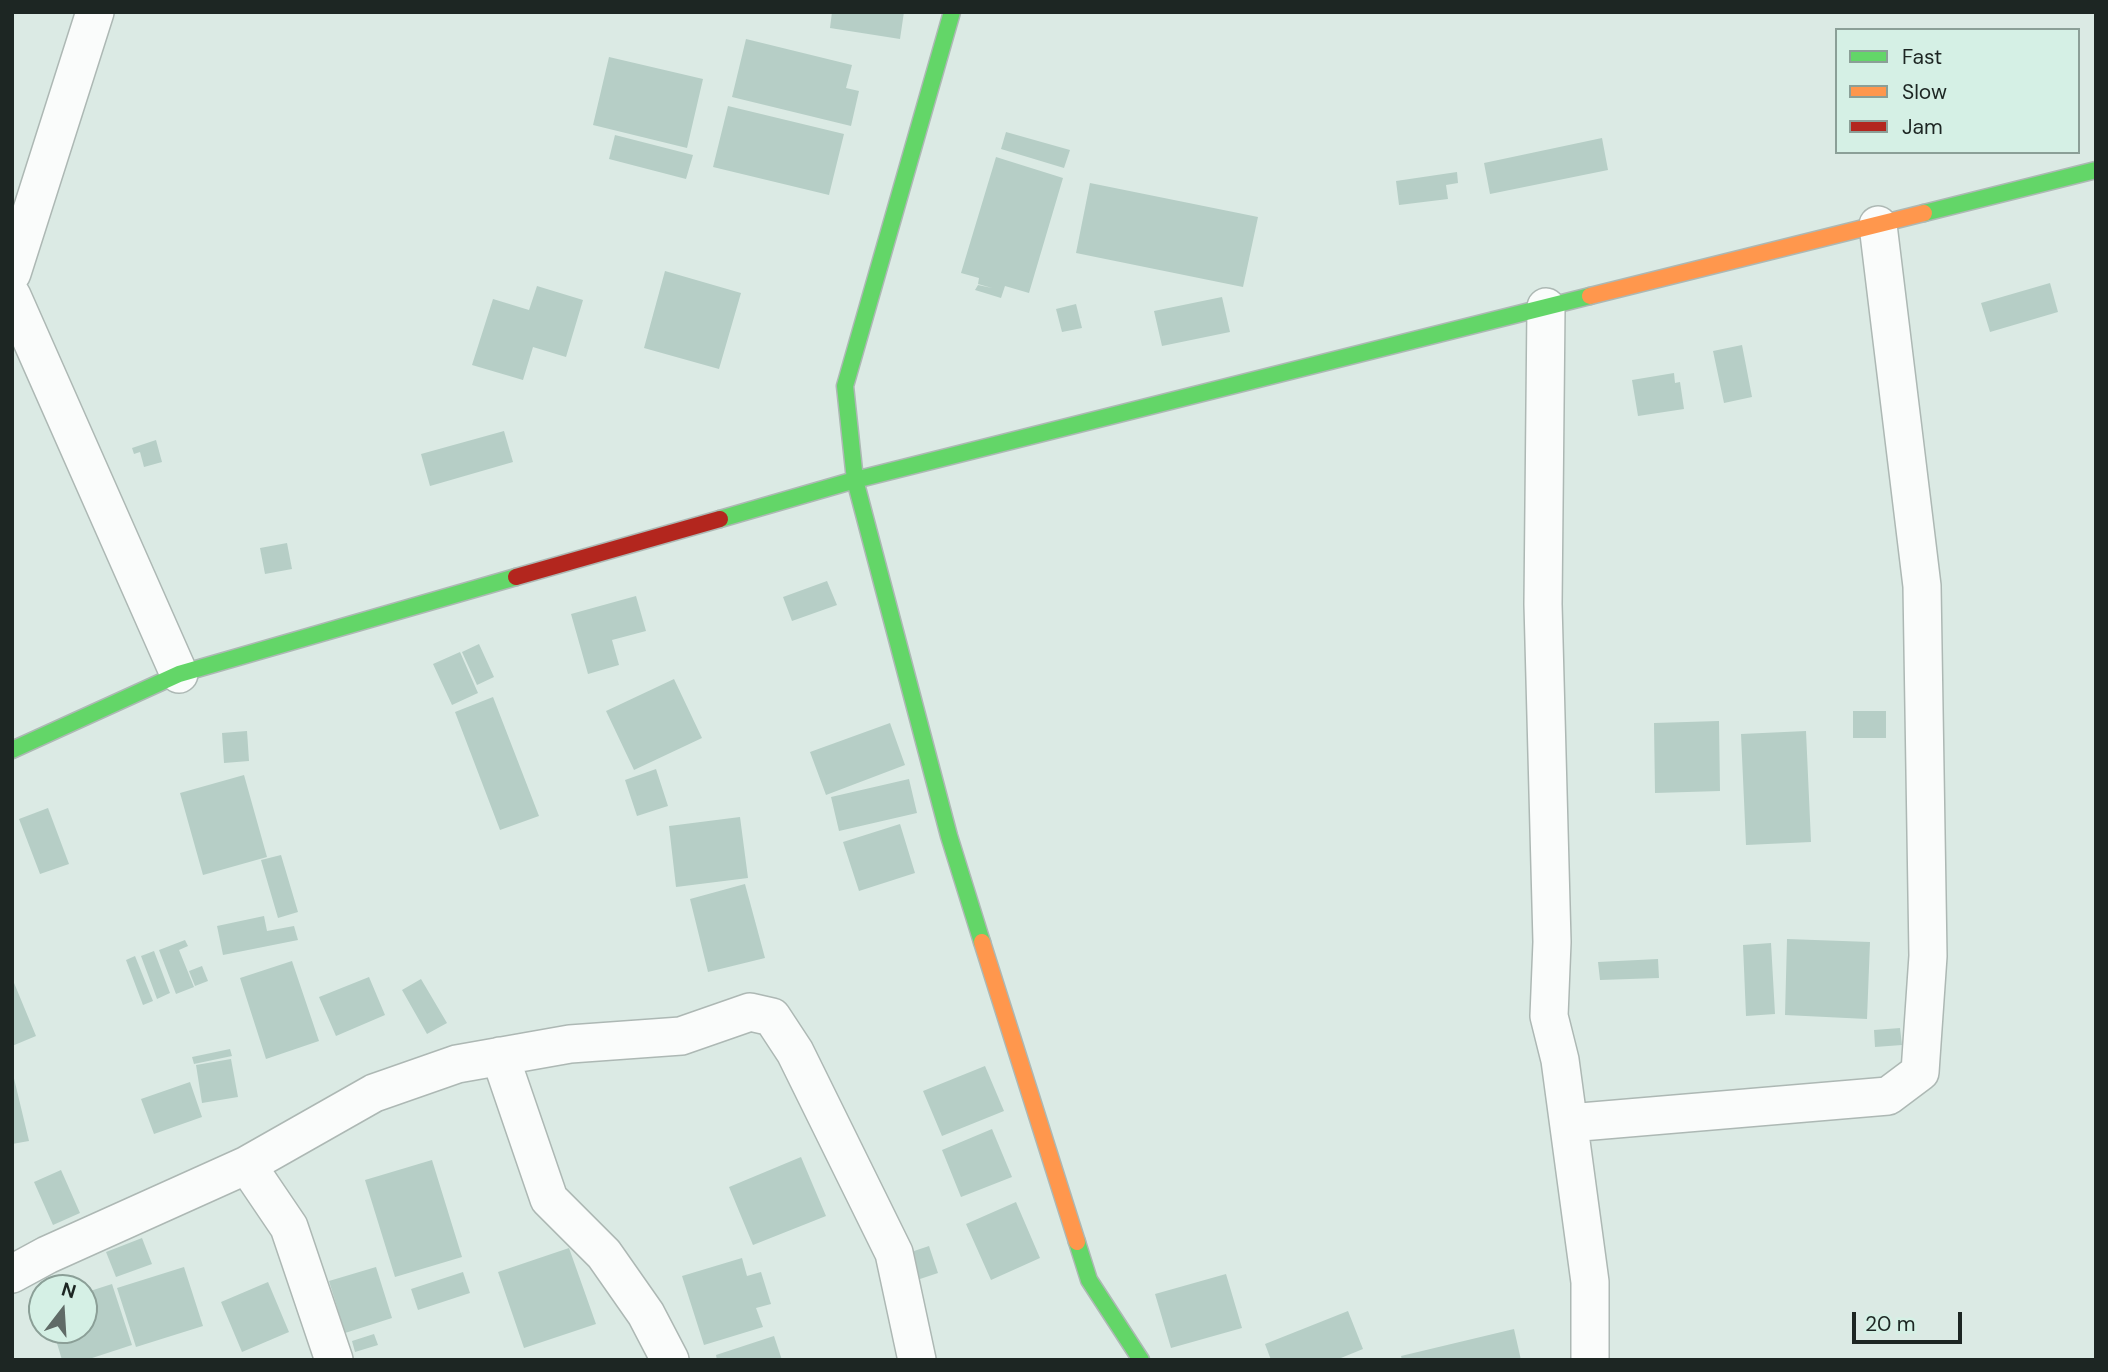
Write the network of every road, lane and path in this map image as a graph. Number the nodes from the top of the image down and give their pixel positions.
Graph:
1 (95, 12) edge
2 (952, 12) edge
3 (2096, 170) edge
4 (1878, 225) junction
5 (12, 273) edge
6 (12, 296) edge
7 (1546, 307) junction
8 (855, 480) junction
9 (179, 674) junction
10 (12, 750) edge
11 (500, 1056) junction
12 (1569, 1123) junction
13 (247, 1165) junction
14 (12, 1274) edge
15 (334, 1360) edge
16 (670, 1360) edge
17 (917, 1360) edge
18 (1141, 1360) edge
19 (1590, 1360) edge

1 - 5 street
2 - 8 main road
3 - 4 main road
4 - 7 main road
4 - 12 street
6 - 9 street
7 - 8 main road
7 - 12 street
8 - 9 main road
8 - 18 main road
9 - 10 main road
11 - 13 street
11 - 16 street
11 - 17 street
12 - 19 street
13 - 14 street
13 - 15 street

